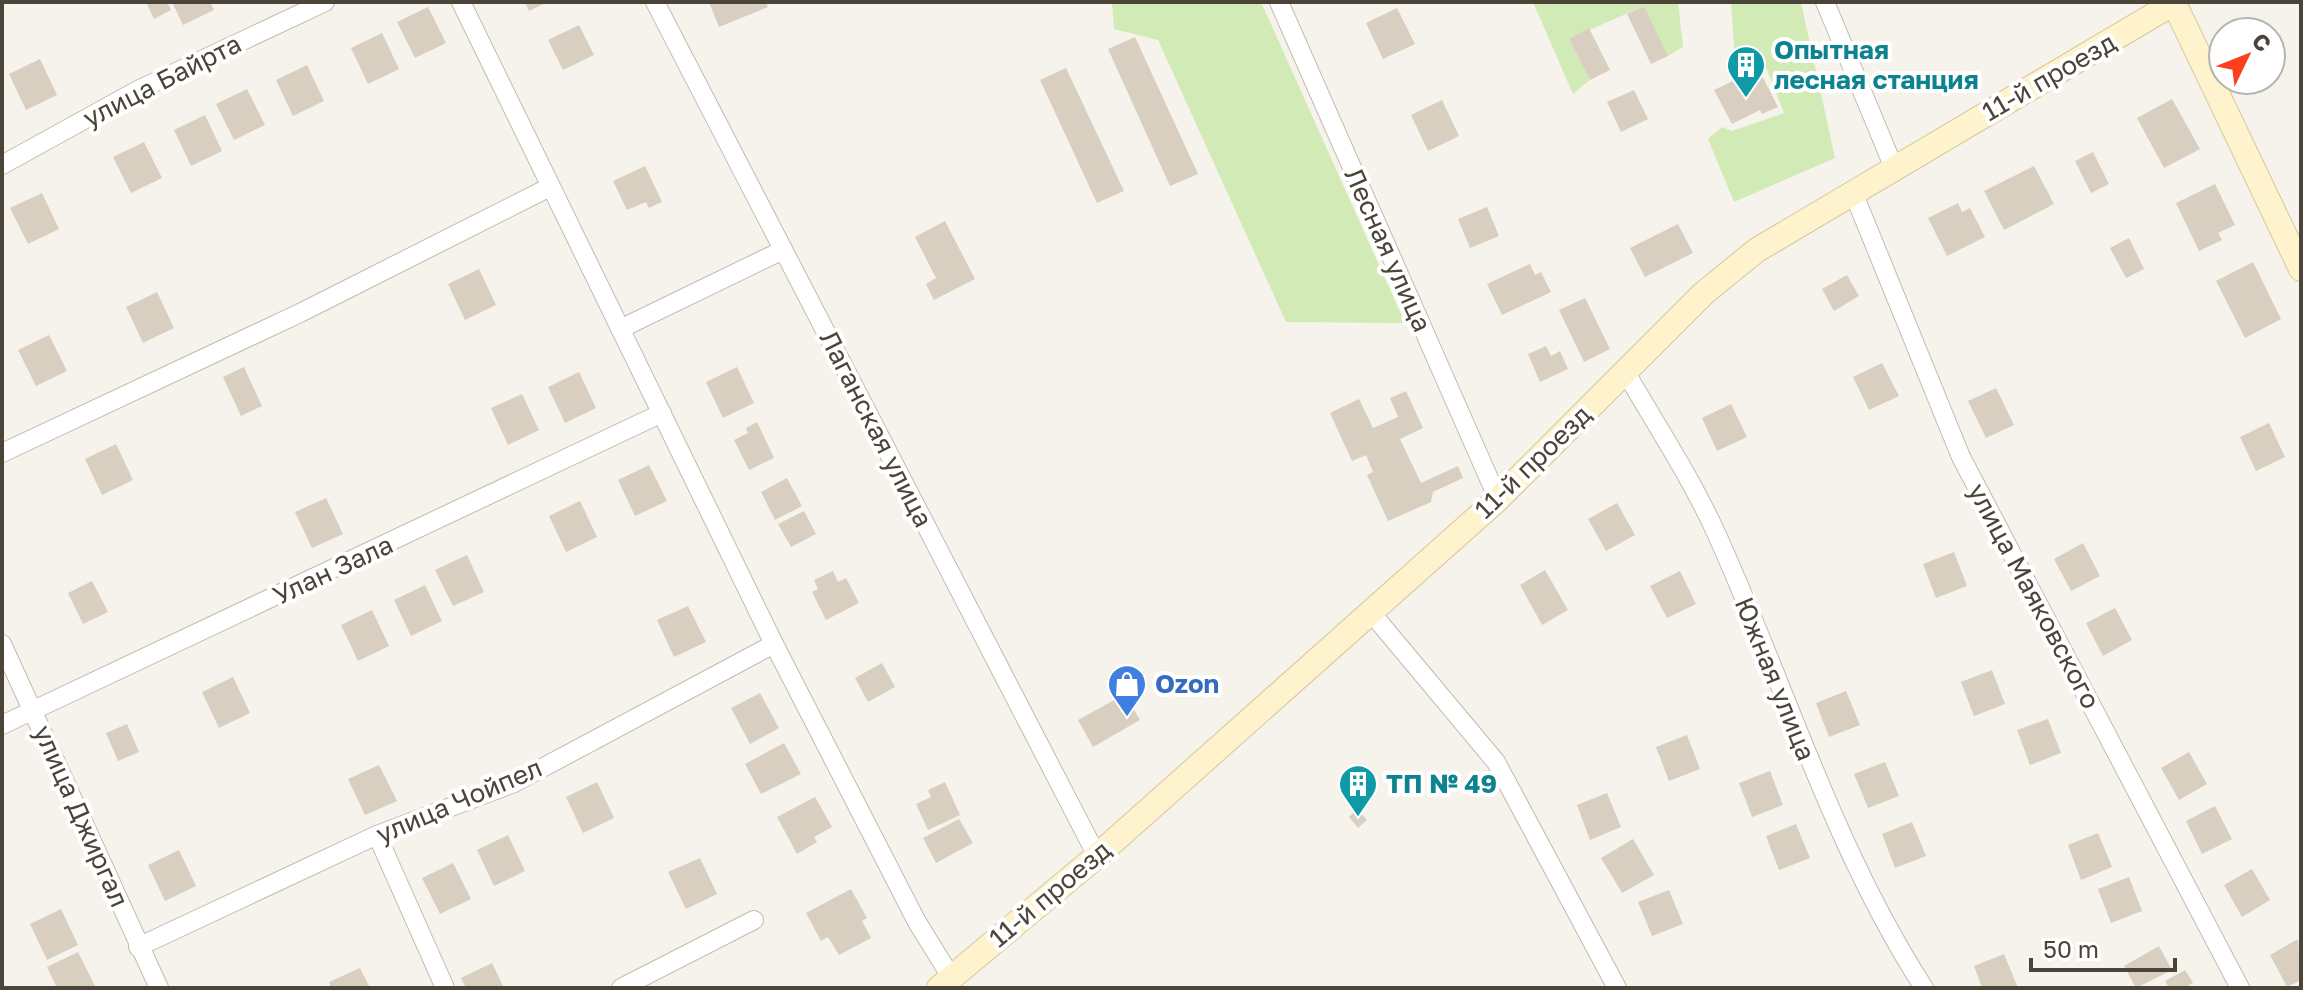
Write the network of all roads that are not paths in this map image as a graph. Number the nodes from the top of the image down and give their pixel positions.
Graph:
1 (325, 2) edge
2 (461, 2) edge
3 (655, 2) edge
4 (1279, 2) edge
5 (1825, 2) edge
6 (2174, 2) edge
7 (2, 165) edge
8 (1894, 168) junction
9 (550, 187) junction
10 (1853, 192) junction
11 (783, 250) junction
12 (2301, 269) edge
13 (620, 329) junction
14 (1625, 371) junction
15 (662, 413) junction
16 (2, 453) edge
17 (1498, 499) junction
18 (1369, 610) junction
19 (2, 644) edge
20 (774, 644) junction
21 (34, 710) junction
22 (2, 725) edge
23 (377, 835) junction
24 (1097, 856) junction
25 (754, 920) dead end
26 (138, 947) junction
27 (945, 982) edge
28 (159, 988) edge
29 (445, 988) edge
30 (621, 988) edge
31 (1617, 988) edge
32 (1924, 988) edge
33 (2240, 988) edge

1 - 7 street, улица Байрта
2 - 9 street
3 - 11 street, Лаганская улица
4 - 17 street, Лесная улица
5 - 8 street
6 - 8 street, 11-й проезд
6 - 12 street
8 - 10 street, 11-й проезд
9 - 13 street
9 - 16 street
10 - 14 street, 11-й проезд
10 - 33 street, улица Маяковского
11 - 13 street
11 - 24 street, Лаганская улица
13 - 15 street
14 - 17 street, 11-й проезд
14 - 32 street, Южная улица
15 - 20 street
15 - 21 street, Улан Зала
17 - 18 street, 11-й проезд
18 - 24 street, 11-й проезд
18 - 31 street
19 - 21 street, улица Джиргал
20 - 23 street, улица Чойпел
20 - 27 street
21 - 22 street, Улан Зала
21 - 26 street, улица Джиргал
23 - 26 street, улица Чойпел
23 - 29 street
24 - 27 street, 11-й проезд
25 - 30 street
26 - 28 street, улица Джиргал

